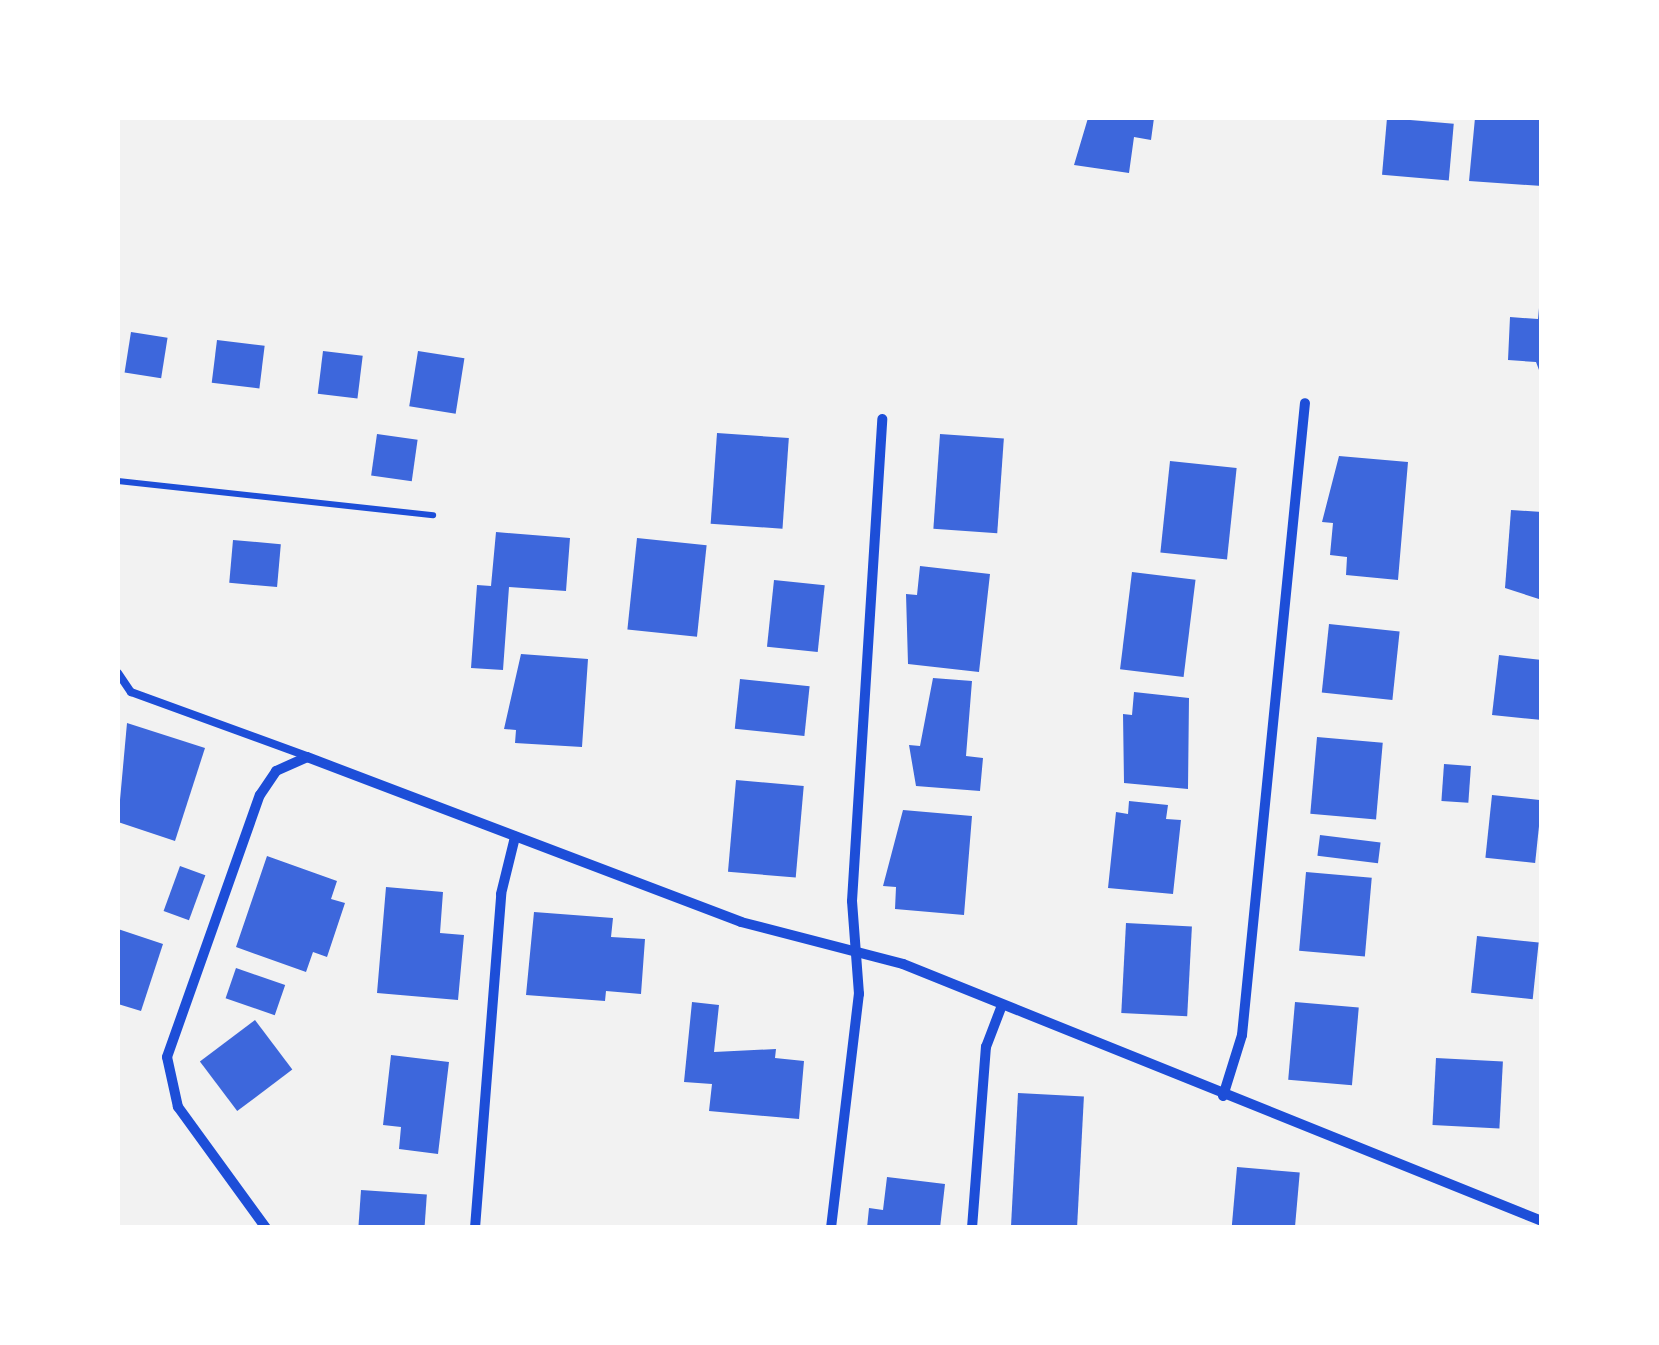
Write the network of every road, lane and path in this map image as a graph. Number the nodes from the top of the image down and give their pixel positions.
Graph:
1 (1304, 403) dead end
2 (882, 419) dead end
3 (118, 482) edge
4 (434, 516) dead end
5 (118, 673) edge
6 (308, 756) junction
7 (515, 837) junction
8 (857, 952) junction
9 (1002, 1006) junction
10 (1223, 1096) junction
11 (1542, 1221) edge
12 (266, 1228) edge
13 (475, 1228) edge
14 (831, 1228) edge
15 (972, 1228) edge

1 - 10 street
2 - 8 street
3 - 4 path
5 - 6 lane
6 - 7 street
6 - 12 street
7 - 8 street
7 - 13 street
8 - 9 street
8 - 14 street
9 - 10 street
9 - 15 street
10 - 11 street

